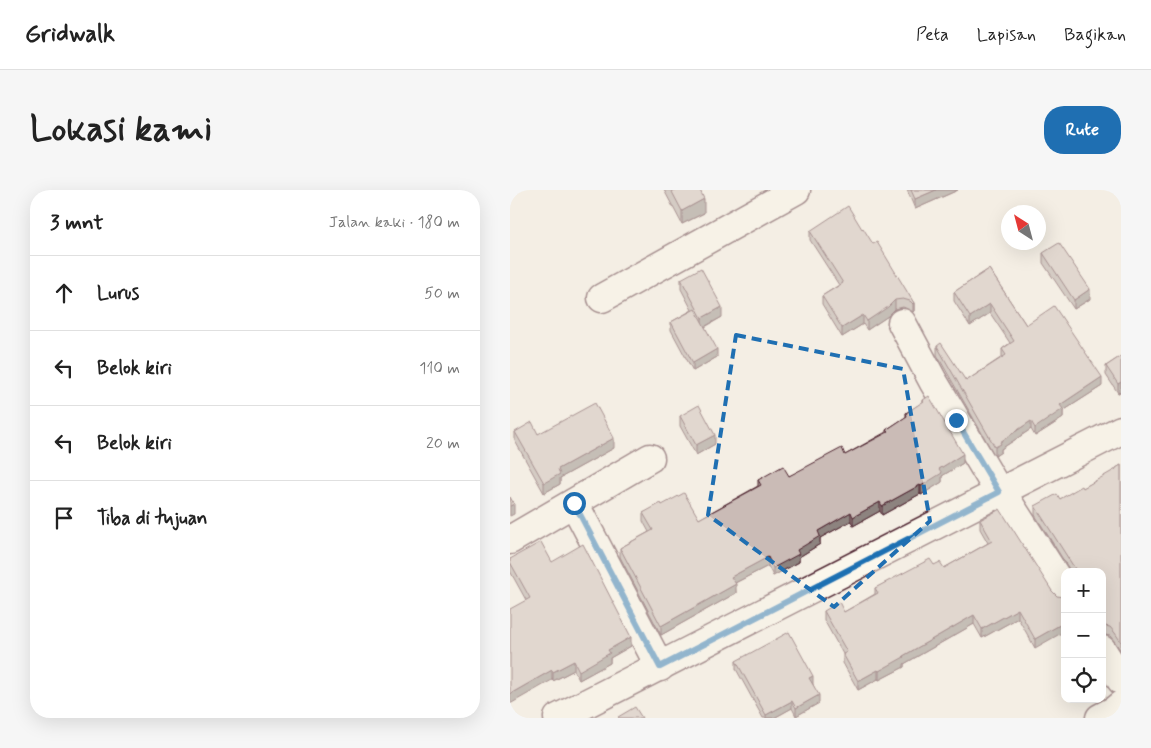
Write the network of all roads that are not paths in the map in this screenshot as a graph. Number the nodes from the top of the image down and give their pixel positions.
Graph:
1 (796, 190) edge
2 (602, 298) dead end
3 (902, 323) dead end
4 (1121, 430) edge
5 (650, 458) dead end
6 (1000, 492) junction
7 (574, 503) junction
8 (510, 540) edge
9 (1061, 585) edge
10 (1106, 656) edge
11 (660, 667) junction
12 (1121, 680) edge
13 (1121, 705) edge
14 (558, 718) edge
15 (1100, 718) edge

1 - 2 street
3 - 6 street
4 - 6 street
5 - 7 street
6 - 9 street
6 - 11 street
7 - 8 street
7 - 11 street
10 - 12 street
11 - 14 street
13 - 15 street

